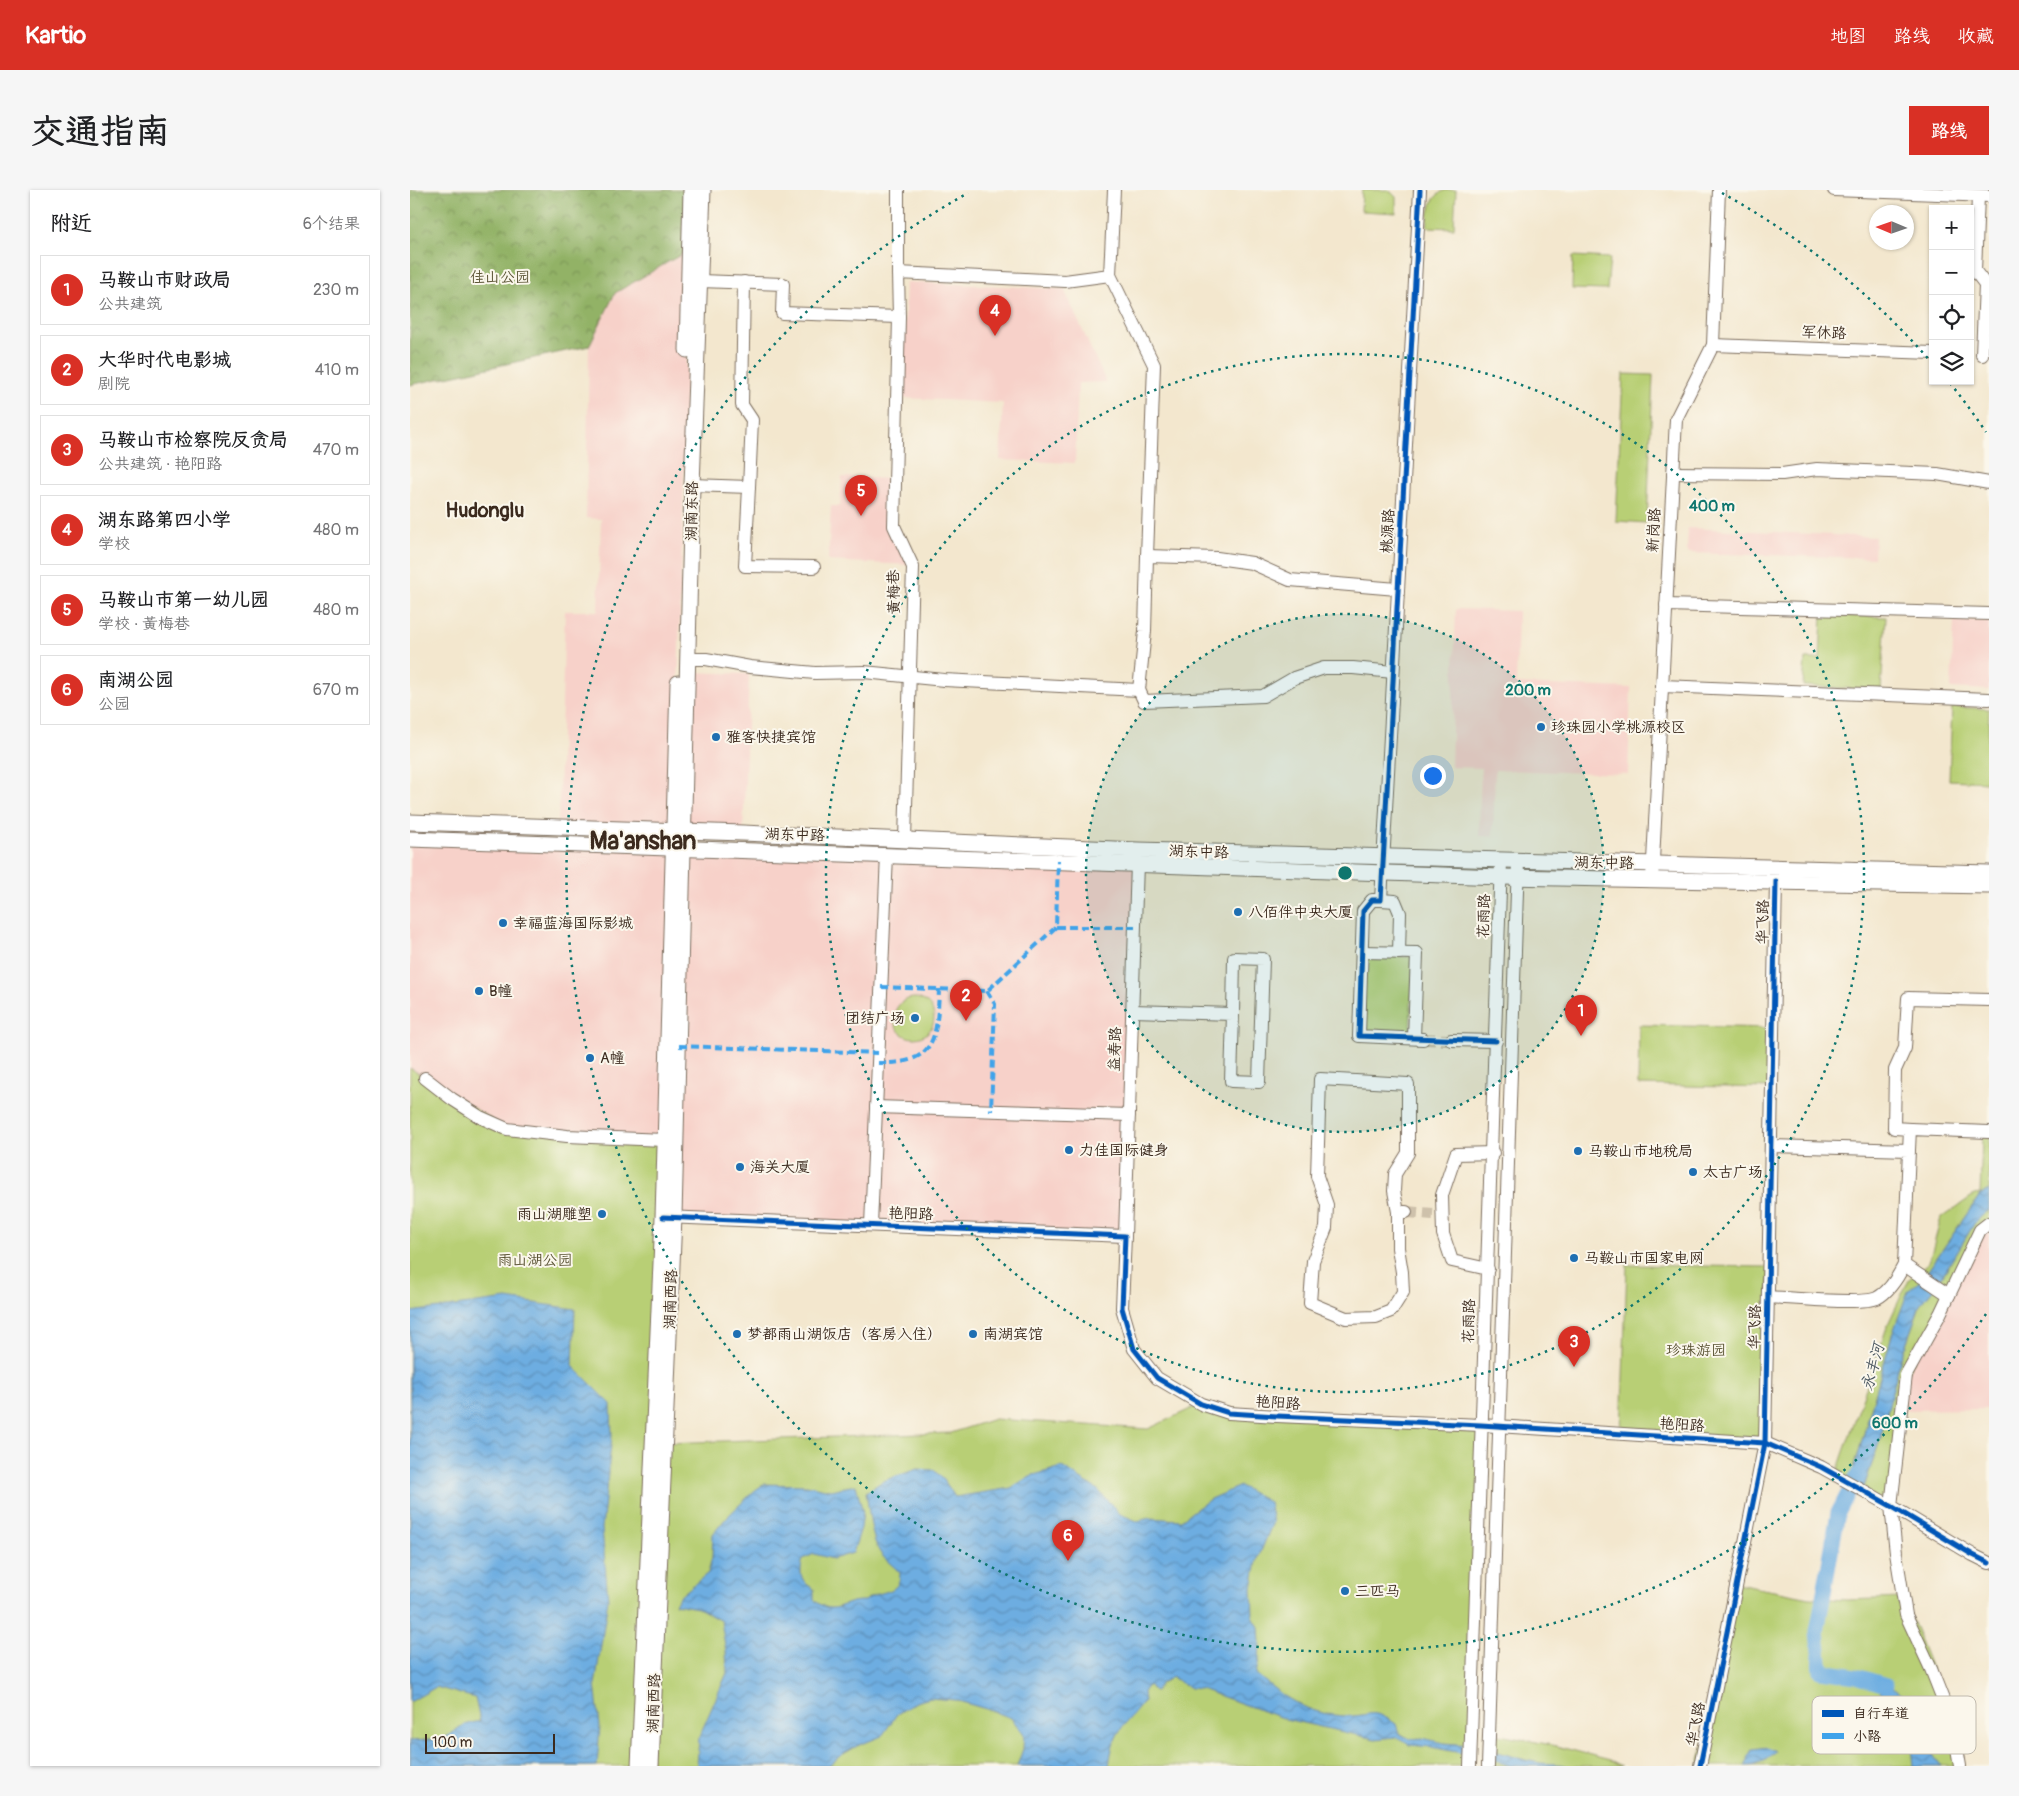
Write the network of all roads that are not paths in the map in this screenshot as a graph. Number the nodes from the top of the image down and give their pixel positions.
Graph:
1 (691, 190) edge
2 (703, 190) edge
3 (898, 190) edge
4 (1114, 190) edge
5 (1420, 190) edge
6 (1719, 190) edge
7 (1834, 190) edge
8 (1976, 194) edge
9 (898, 273) junction
10 (1110, 274) junction
11 (700, 281) junction
12 (744, 282) junction
13 (898, 318) junction
14 (1714, 345) junction
15 (1929, 353) edge
16 (1980, 355) edge
17 (1673, 473) junction
18 (1989, 483) edge
19 (692, 485) junction
20 (749, 487) junction
21 (1147, 556) junction
22 (814, 567) dead end
23 (1397, 590) junction
24 (1666, 606) junction
25 (1989, 614) edge
26 (689, 659) junction
27 (1393, 672) junction
28 (909, 677) junction
29 (1662, 686) junction
30 (1139, 690) junction
31 (1989, 699) edge
32 (410, 822) edge
33 (680, 831) junction
34 (410, 839) edge
35 (905, 840) junction
36 (679, 848) junction
37 (887, 855) junction
38 (1382, 857) junction
39 (1502, 861) junction
40 (1518, 861) junction
41 (1137, 863) junction
42 (1652, 863) junction
43 (1382, 872) junction
44 (1989, 873) edge
45 (1501, 877) junction
46 (1517, 877) junction
47 (1652, 880) junction
48 (1776, 882) junction
49 (1989, 886) edge
50 (1380, 900) junction
51 (1361, 952) junction
52 (1399, 953) junction
53 (1989, 1000) edge
54 (1133, 1011) junction
55 (1233, 1014) junction
56 (1451, 1040) tunnel mouth
57 (1496, 1041) junction
58 (426, 1078) dead end
59 (876, 1108) junction
60 (1129, 1115) junction
61 (1894, 1128) junction
62 (1910, 1129) junction
63 (1989, 1132) edge
64 (664, 1140) junction
65 (1771, 1146) junction
66 (1893, 1149) junction
67 (1909, 1150) junction
68 (1493, 1153) junction
69 (1402, 1212) joint
70 (668, 1217) junction
71 (1989, 1223) edge
72 (871, 1225) junction
73 (1126, 1236) junction
74 (1904, 1265) junction
75 (1488, 1269) junction
76 (1949, 1295) junction
77 (1768, 1297) junction
78 (1481, 1425) junction
79 (1499, 1426) junction
80 (1765, 1443) junction
81 (1891, 1506) junction
82 (1989, 1562) edge
83 (1942, 1696) edge
84 (639, 1766) edge
85 (651, 1766) edge
86 (1470, 1766) edge
87 (1488, 1766) edge
88 (1700, 1766) edge

1 - 33 main road
2 - 11 main road, 湖南东路
3 - 9 street
4 - 10 street
5 - 23 street, 桃源路
6 - 14 street, 新岗路
7 - 8 street
8 - 16 street
9 - 10 street
9 - 13 street, 黄梅巷
10 - 21 street
11 - 12 street
11 - 19 main road, 湖南东路
12 - 13 street
12 - 20 street
13 - 28 street, 黄梅巷
14 - 15 street, 军休路
14 - 17 street, 新岗路
17 - 18 street
17 - 24 street, 新岗路
19 - 20 street
19 - 26 main road, 湖南东路
20 - 22 street
21 - 23 street
21 - 30 street
23 - 27 street, 桃源路
24 - 25 street
24 - 29 street, 新岗路
26 - 28 street
26 - 33 main road, 湖南东路
27 - 30 street
27 - 38 street, 桃源路
28 - 30 street
28 - 35 street, 黄梅巷
29 - 31 street
29 - 42 street, 新岗路
32 - 33 main road, 湖东中路
33 - 35 main road, 湖东中路
33 - 36 main road
34 - 36 main road, 湖东中路
35 - 38 main road, 湖东中路
36 - 37 main road, 湖东中路
36 - 64 main road, 湖南西路
36 - 70 main road, 湖南西路
37 - 41 main road, 湖东中路
37 - 59 street
38 - 39 main road, 湖东中路
38 - 43 street, 桃源路
39 - 40 main road, 湖东中路
39 - 45 street, 花雨路
40 - 42 main road, 湖东中路
40 - 46 street
41 - 43 main road, 湖东中路
41 - 54 street, 益寿路
42 - 44 main road, 湖东中路
42 - 47 street, 新岗路
43 - 45 main road, 湖东中路
43 - 50 street, 桃源路
45 - 46 main road, 湖东中路
45 - 57 street, 花雨路
46 - 47 main road, 湖东中路
46 - 79 street
47 - 48 main road, 湖东中路
48 - 49 main road, 湖东中路
48 - 65 street, 华飞路
50 - 51 street
50 - 52 street
51 - 52 street
51 - 52 street
53 - 61 street
54 - 55 street
54 - 60 street, 益寿路
55 - 55 street
56 - 57 street
57 - 68 street, 花雨路
58 - 64 street
59 - 60 street
59 - 72 street
60 - 73 street, 益寿路
61 - 62 street
61 - 66 street
62 - 63 street
62 - 67 street
64 - 70 main road, 湖南西路
65 - 66 street
65 - 77 street, 华飞路
66 - 67 street
67 - 74 street
68 - 75 street, 花雨路
68 - 75 street
69 - 69 street
70 - 72 street, 艳阳路
70 - 84 main road, 湖南西路
70 - 85 main road, 湖南西路
71 - 76 street
72 - 73 street, 艳阳路
73 - 78 street, 艳阳路
74 - 76 street
74 - 77 street
75 - 78 street, 花雨路
76 - 81 street
77 - 80 street, 华飞路
78 - 79 street, 艳阳路
78 - 86 street, 花雨路
79 - 80 street, 艳阳路
79 - 87 street
80 - 81 street, 艳阳路
80 - 88 street, 华飞路
81 - 82 street, 艳阳路
81 - 83 street

